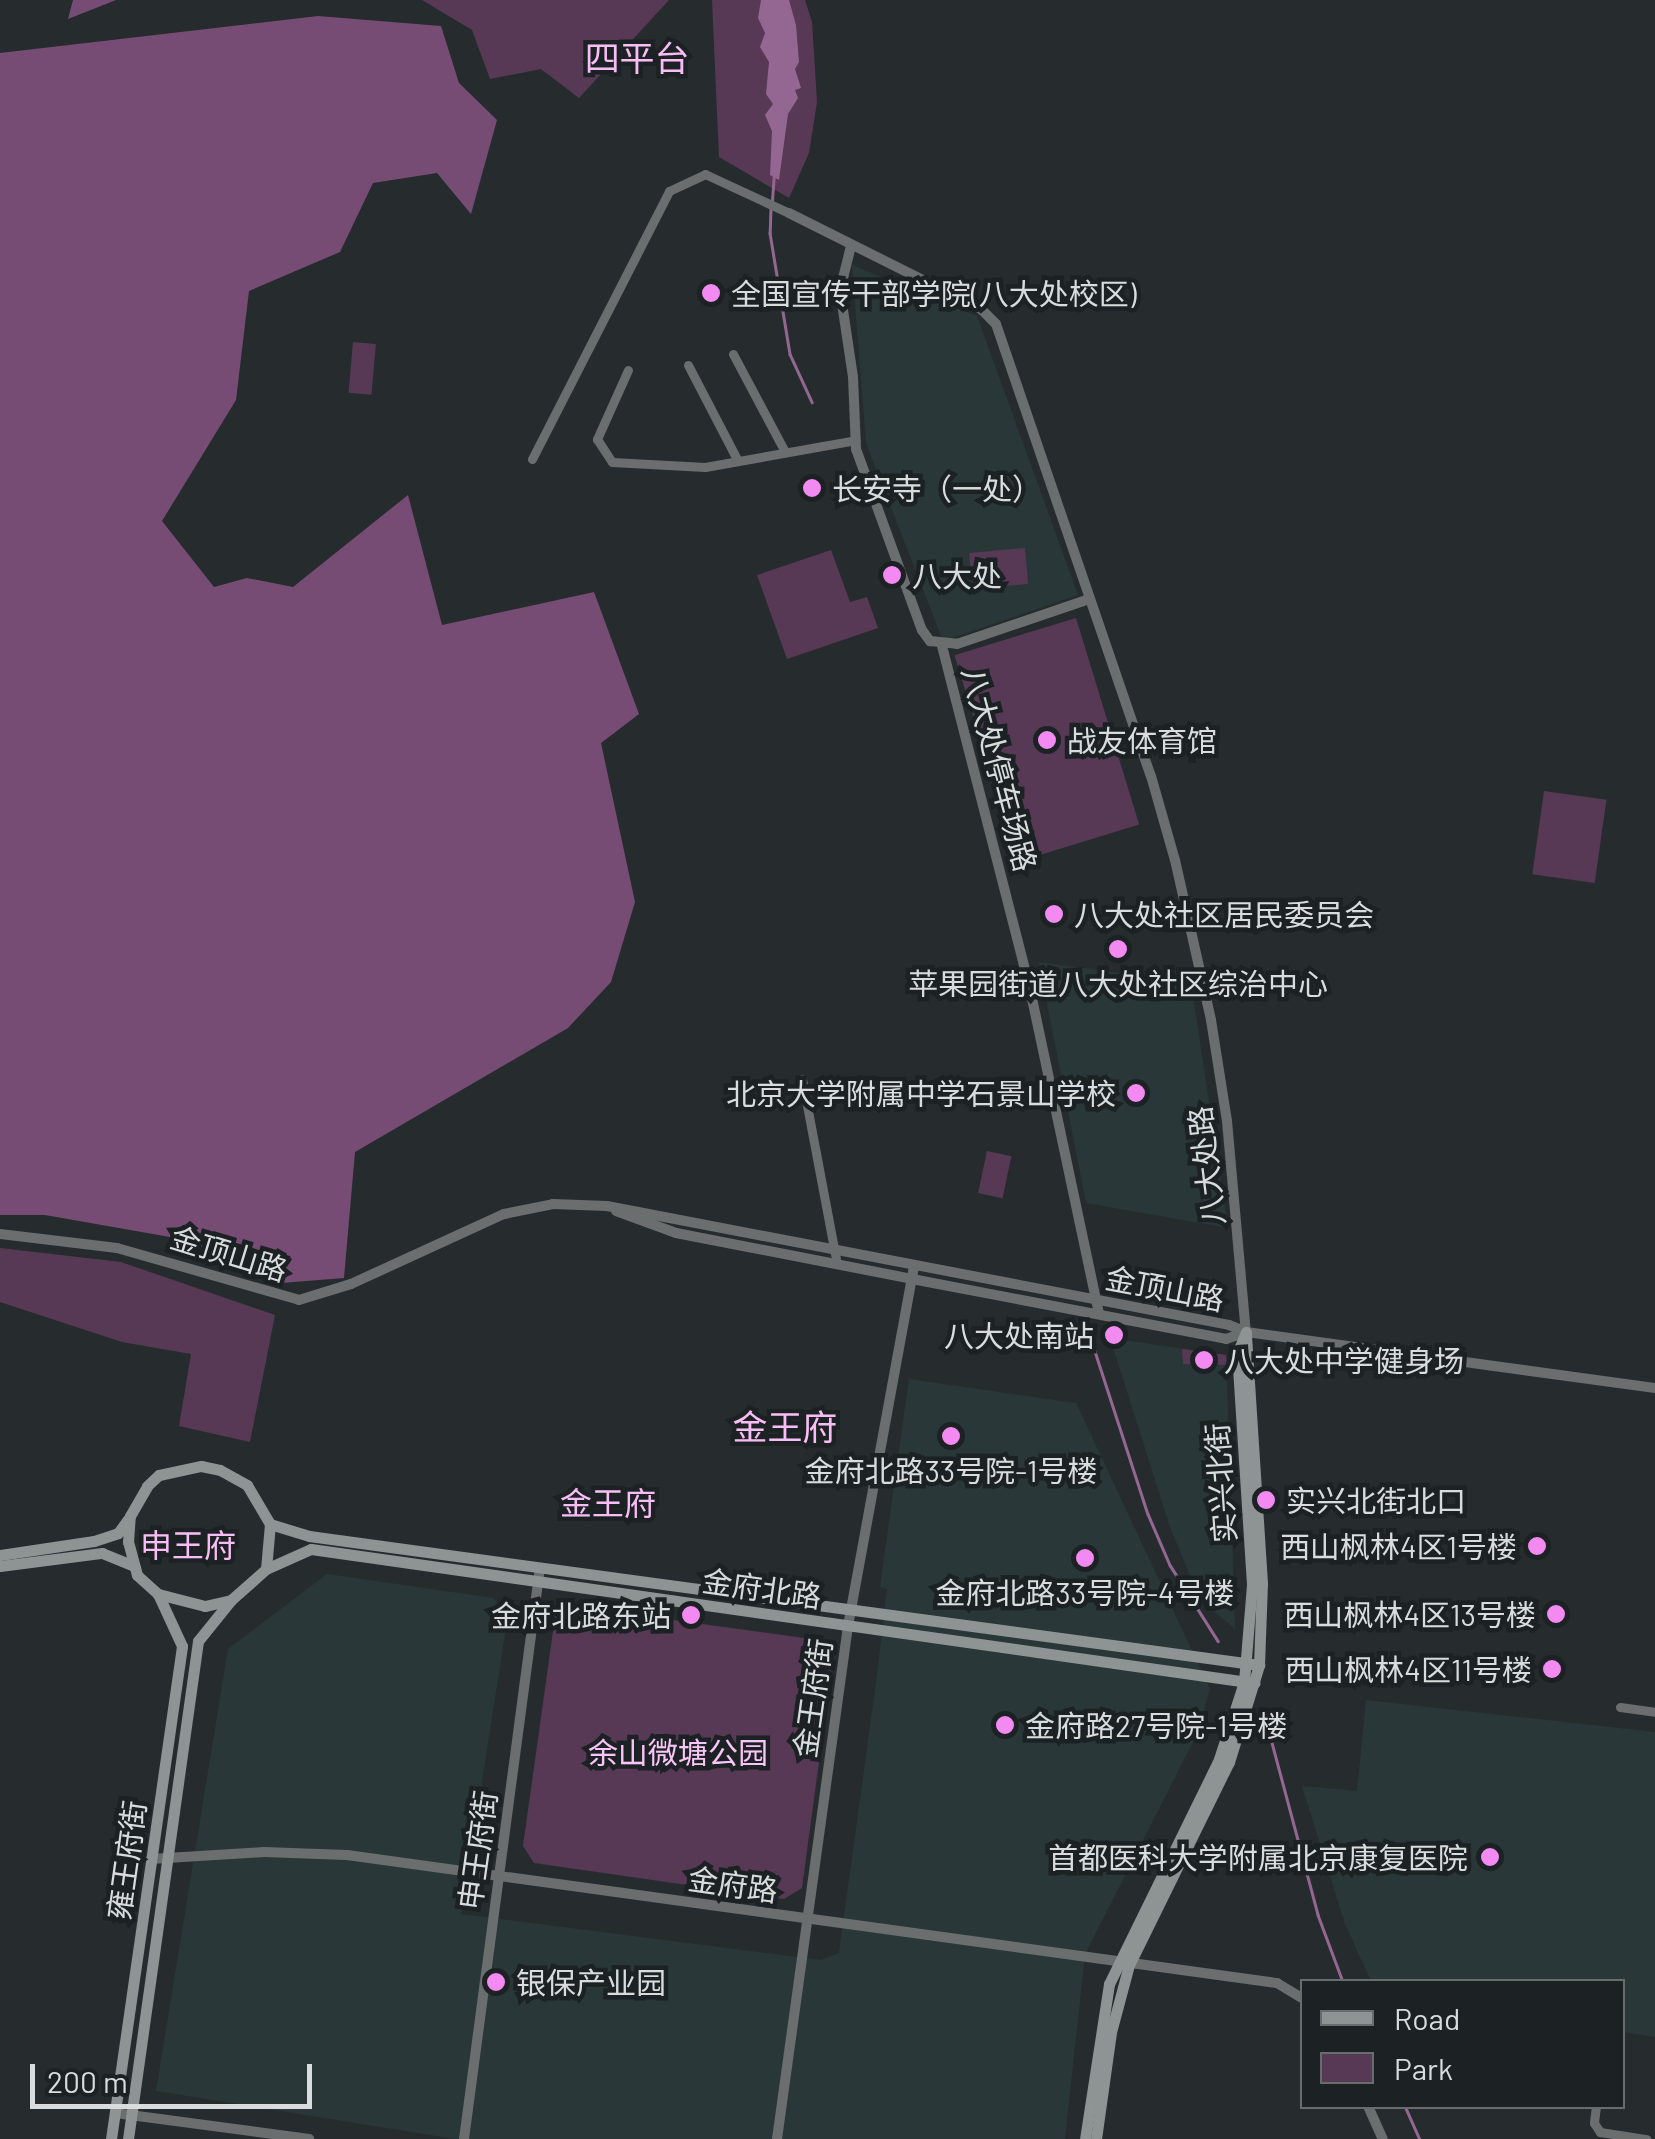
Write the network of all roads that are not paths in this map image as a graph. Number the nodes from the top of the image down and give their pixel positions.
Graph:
1 (789, 213) joint
2 (851, 246) junction
3 (733, 354) dead end
4 (688, 365) dead end
5 (628, 370) dead end
6 (856, 440) junction
7 (785, 452) junction
8 (532, 459) dead end
9 (738, 461) junction
10 (1089, 599) junction
11 (942, 646) junction
12 (802, 1079) dead end
13 (606, 1206) junction
14 (0, 1234) edge
15 (835, 1251) junction
16 (836, 1264) junction
17 (914, 1266) junction
18 (912, 1279) junction
19 (1098, 1300) junction
20 (1098, 1314) junction
21 (1246, 1332) junction
22 (1655, 1388) edge
23 (130, 1516) junction
24 (270, 1524) junction
25 (0, 1555) edge
26 (0, 1566) edge
27 (134, 1566) junction
28 (266, 1569) junction
29 (539, 1574) junction
30 (158, 1594) junction
31 (230, 1600) junction
32 (850, 1611) junction
33 (848, 1626) junction
34 (1253, 1664) junction
35 (1249, 1682) junction
36 (1620, 1706) dead end
37 (1655, 1712) edge
38 (166, 1858) junction
39 (151, 1859) junction
40 (499, 1876) junction
41 (807, 1919) junction
42 (1123, 1965) junction
43 (1300, 1997) edge
44 (1369, 2109) edge
45 (1596, 2109) edge
46 (115, 2113) junction
47 (131, 2115) junction
48 (111, 2139) edge
49 (128, 2139) edge
50 (309, 2139) edge
51 (464, 2139) edge
52 (777, 2139) edge
53 (1085, 2139) edge
54 (1096, 2139) edge
55 (1384, 2139) edge
56 (1644, 2139) edge

1 - 2 street
1 - 8 street
2 - 6 street, 八大处停车场路
2 - 10 street, 八大处路
3 - 7 street
4 - 9 street
5 - 9 street
6 - 7 street
6 - 11 street, 八大处停车场路
7 - 9 street
10 - 11 street, 八大处停车场路
10 - 21 street, 八大处路
11 - 19 street, 八大处停车场路
12 - 15 street
13 - 14 street, 金顶山路
13 - 15 street, 金顶山路
13 - 16 street, 金顶山路
15 - 16 street
15 - 17 street, 金顶山路
16 - 18 street, 金顶山路
17 - 18 street, 金王府街
17 - 19 street, 金顶山路
18 - 20 street, 金顶山路
18 - 32 street, 金王府街
19 - 20 street, 八大处停车场路
19 - 21 street, 金顶山路
20 - 21 street, 金顶山路
21 - 22 street
21 - 34 main road, 实兴北街
23 - 24 main road
23 - 25 main road
23 - 27 main road
24 - 28 main road
24 - 29 main road, 金府北路
26 - 27 main road
27 - 30 main road
28 - 29 main road, 金府北路
28 - 31 main road
29 - 32 main road, 金府北路
29 - 33 main road, 金府北路
29 - 40 street, 申王府街
30 - 31 main road
30 - 39 main road, 雍王府街
31 - 38 main road, 雍王府街
32 - 33 street, 金王府街
32 - 34 main road, 金府北路
33 - 35 main road, 金府北路
33 - 41 street, 金王府街
34 - 35 main road, 实兴北街
35 - 42 main road, 实兴北街
36 - 37 street
38 - 39 street, 金府路
38 - 40 street, 金府路
38 - 47 main road, 雍王府街
39 - 46 main road, 雍王府街
40 - 41 street, 金府路
40 - 51 street, 申王府街
41 - 42 street, 金府路
41 - 52 street, 金王府街
42 - 43 street, 金府路
42 - 53 main road, 实兴北街
42 - 54 main road, 实兴北街
44 - 55 street
45 - 56 street
46 - 47 street
46 - 48 main road, 雍王府街
47 - 49 main road, 雍王府街
47 - 50 street

